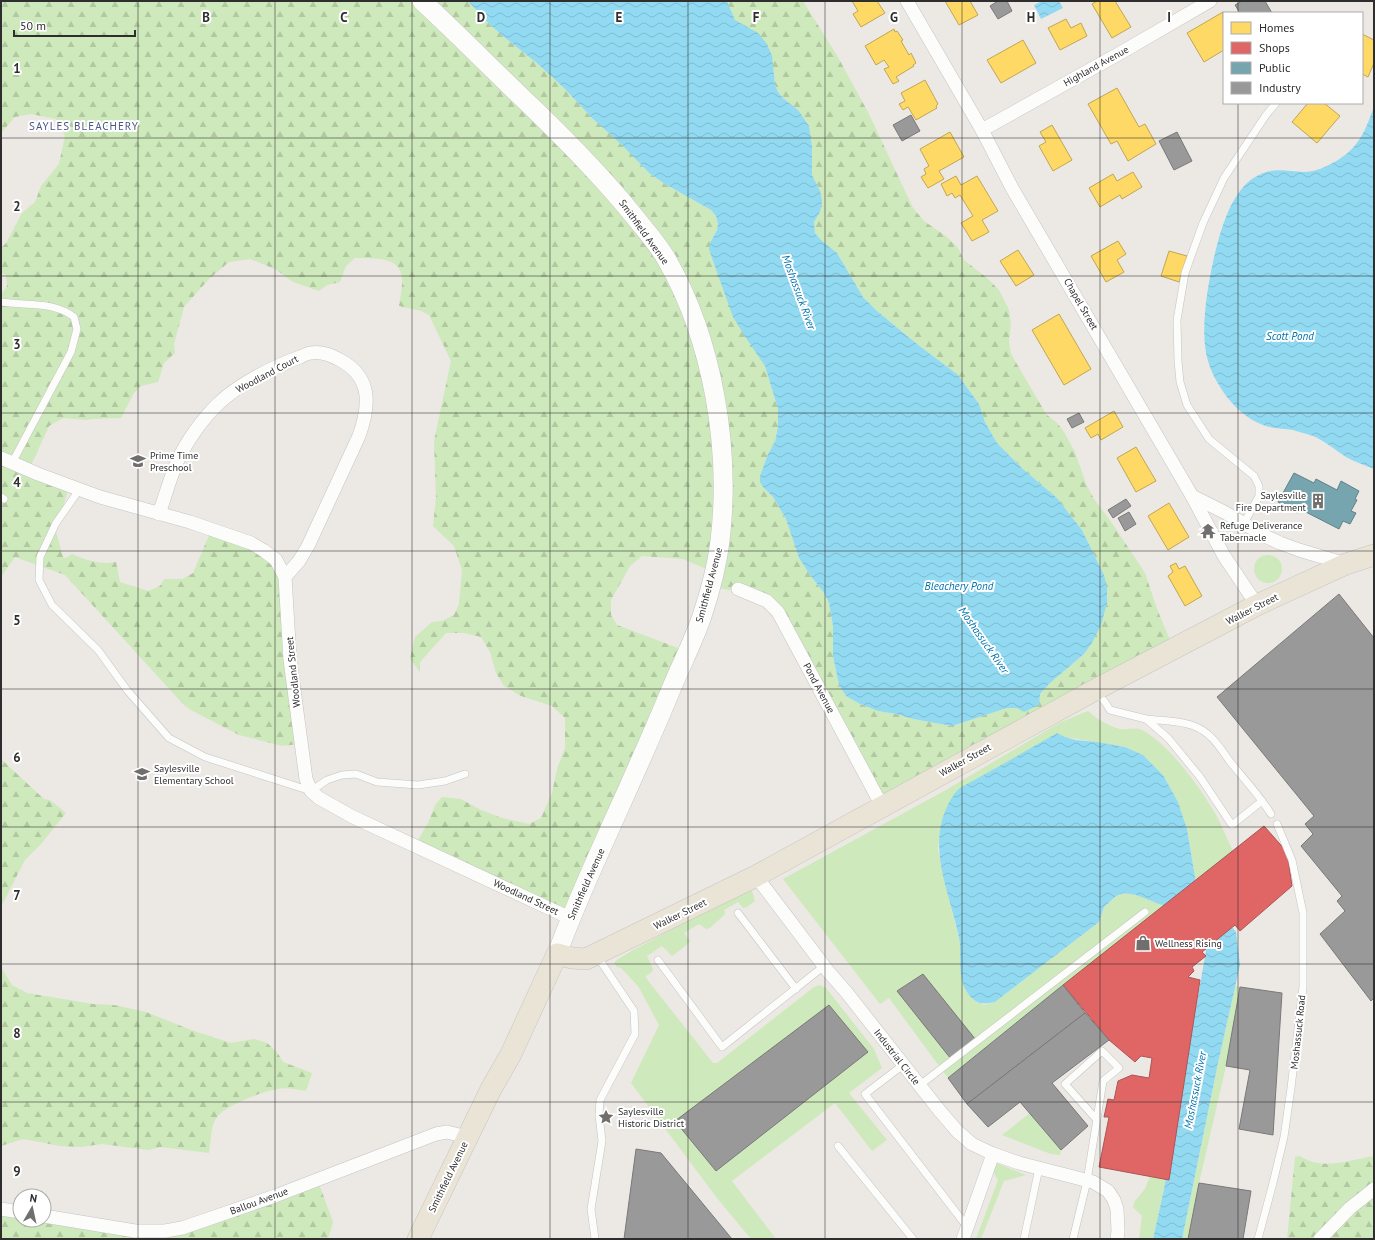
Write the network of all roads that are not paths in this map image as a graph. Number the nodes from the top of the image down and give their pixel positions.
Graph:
1 (422, 1) edge
2 (907, 1) edge
3 (1210, 1) edge
4 (1275, 104) edge
5 (982, 130) junction
6 (1, 302) edge
7 (6, 460) edge
8 (79, 490) junction
9 (1192, 496) junction
10 (160, 514) junction
11 (1244, 523) junction
12 (1374, 555) edge
13 (1346, 564) junction
14 (284, 578) junction
15 (738, 589) dead end
16 (1257, 605) junction
17 (1093, 691) junction
18 (1146, 718) junction
19 (465, 774) dead end
20 (311, 791) junction
21 (1262, 801) junction
22 (882, 806) junction
23 (1271, 814) dead end
24 (1277, 824) dead end
25 (756, 876) junction
26 (1146, 912) dead end
27 (738, 913) dead end
28 (570, 918) junction
29 (557, 954) junction
30 (596, 954) junction
31 (658, 960) dead end
32 (824, 966) junction
33 (796, 989) junction
34 (903, 1065) junction
35 (920, 1085) junction
36 (1097, 1120) junction
37 (467, 1137) junction
38 (838, 1146) dead end
39 (994, 1154) junction
40 (1039, 1168) junction
41 (1087, 1181) junction
42 (1374, 1189) edge
43 (1, 1209) edge
44 (12, 1211) edge
45 (52, 1217) edge
46 (966, 1233) edge
47 (418, 1239) edge
48 (595, 1239) edge
49 (913, 1239) edge
50 (1024, 1239) edge
51 (1073, 1239) edge
52 (1117, 1239) edge
53 (1258, 1239) edge
54 (1320, 1239) edge

1 - 28 main road, Smithfield Avenue
2 - 5 street, Chapel Street
3 - 5 street, Highland Avenue
4 - 11 lane
5 - 9 street, Chapel Street
6 - 7 lane
7 - 8 street, Woodland Street
8 - 10 street, Woodland Street
8 - 20 lane
9 - 11 street
9 - 16 street, Chapel Street
10 - 14 street, Woodland Street
10 - 14 street, Woodland Court
11 - 13 street
12 - 13 main road, Walker Street
13 - 16 main road, Walker Street
14 - 20 street, Woodland Street
15 - 22 street, Pond Avenue
16 - 17 main road, Walker Street
17 - 18 lane
17 - 22 main road, Walker Street
18 - 21 lane
18 - 21 lane
19 - 20 lane
20 - 28 street, Woodland Street
21 - 23 lane
22 - 25 main road, Walker Street
24 - 53 lane, Moshassuck Road
25 - 30 main road, Walker Street
25 - 32 street, Industrial Circle
26 - 35 lane
27 - 33 lane
28 - 29 main road, Smithfield Avenue
29 - 30 main road, Walker Street
29 - 37 main road, Smithfield Avenue
30 - 48 lane
31 - 33 lane
32 - 33 lane
32 - 34 street, Industrial Circle
34 - 35 street, Industrial Circle
34 - 46 lane
35 - 39 street, Industrial Circle
36 - 36 lane
36 - 41 lane
37 - 45 street, Ballou Avenue
37 - 47 main road, Smithfield Avenue
38 - 49 lane
39 - 40 street
39 - 46 street
40 - 41 street
40 - 50 lane
41 - 51 lane
41 - 52 street
42 - 54 street
43 - 44 street

